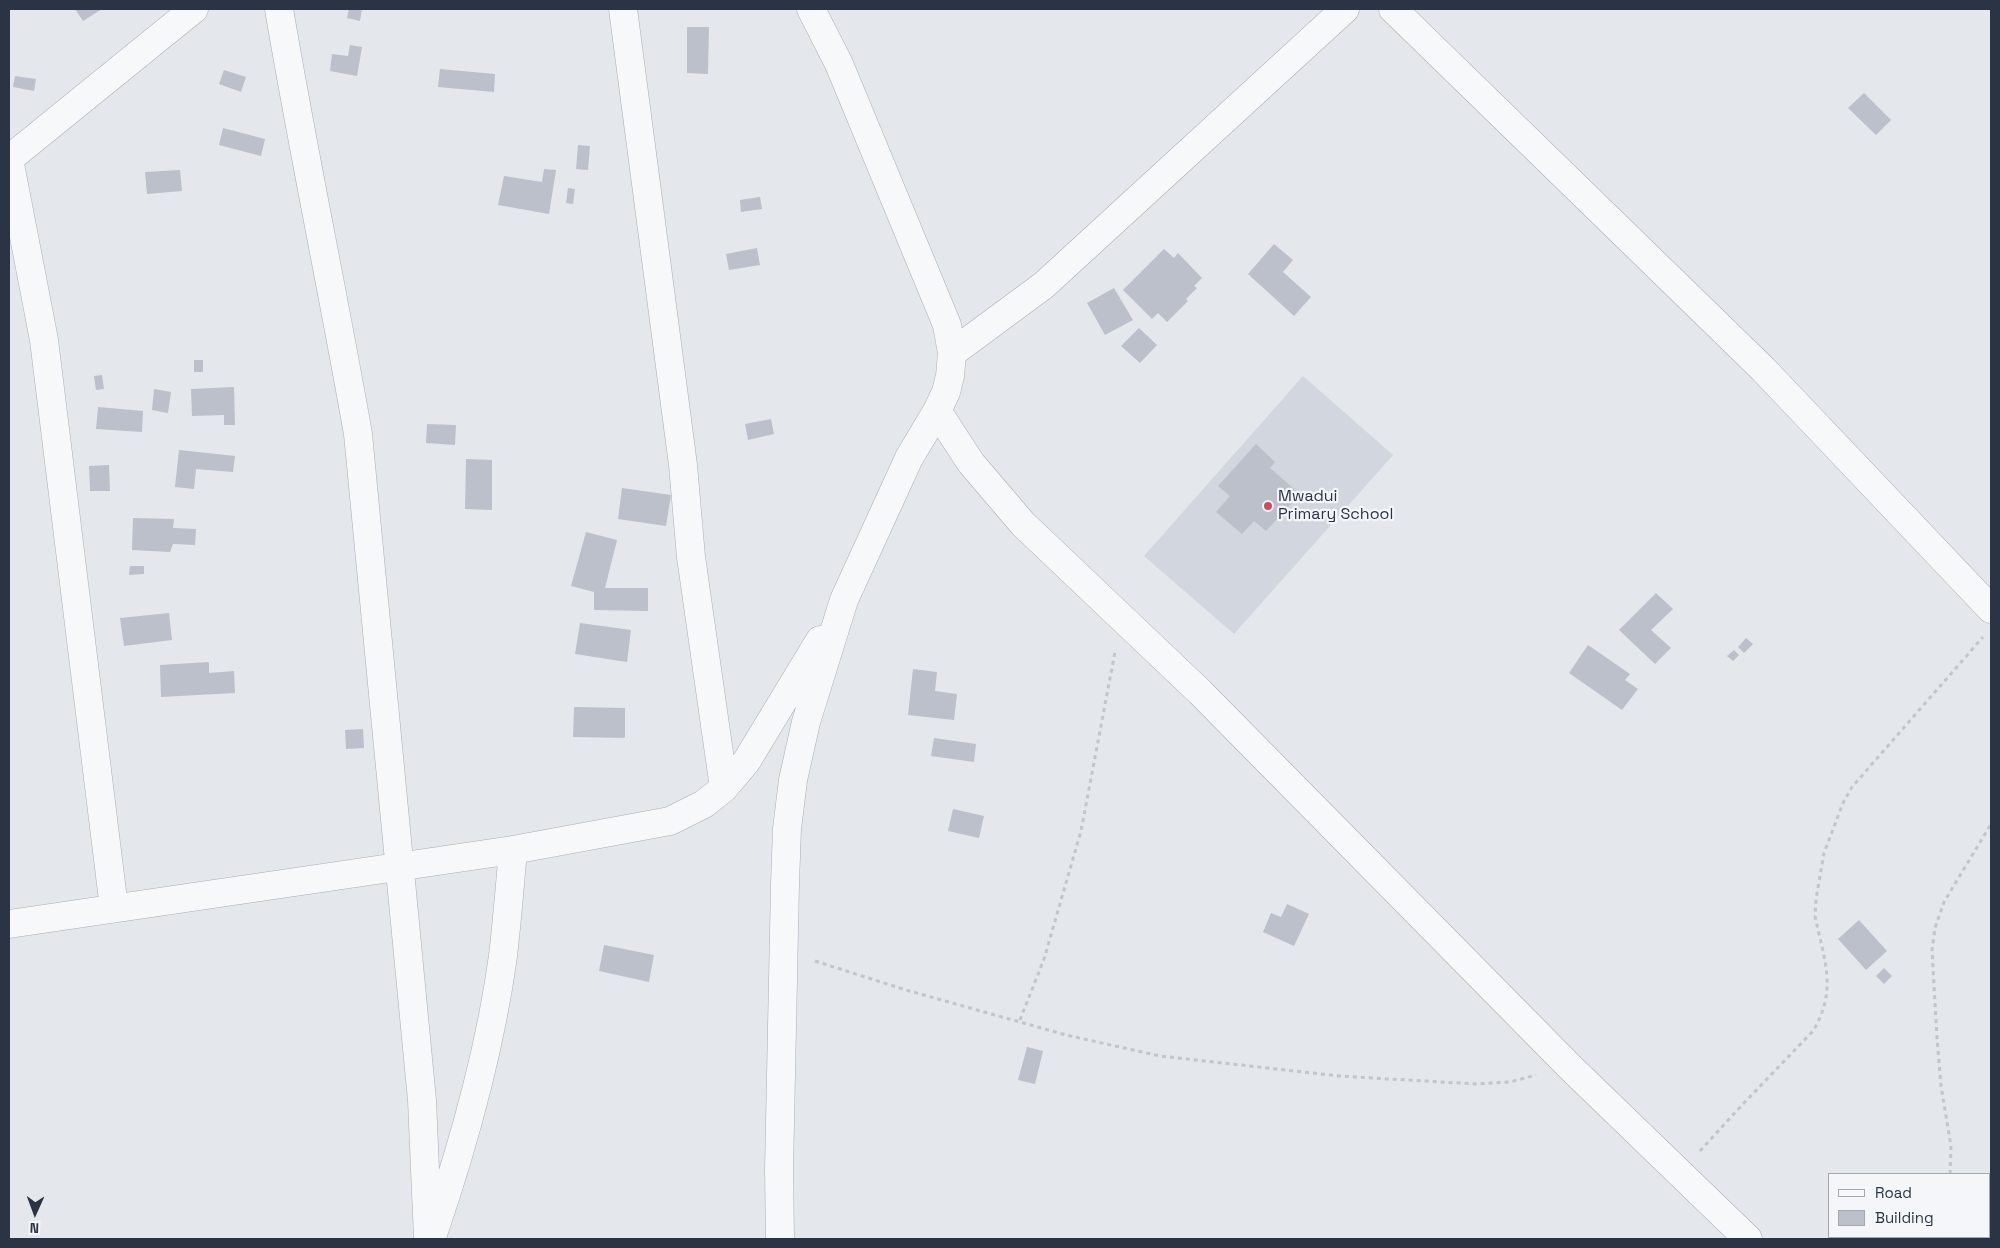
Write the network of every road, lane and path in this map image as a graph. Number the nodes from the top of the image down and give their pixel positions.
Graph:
1 (194, 9) edge
2 (279, 9) edge
3 (623, 9) edge
4 (811, 9) edge
5 (1345, 9) edge
6 (1393, 9) edge
7 (952, 353) junction
8 (937, 411) junction
9 (844, 600) junction
10 (1122, 619) junction
11 (1989, 620) edge
12 (724, 788) junction
13 (1991, 824) edge
14 (513, 850) junction
15 (399, 866) junction
16 (114, 908) junction
17 (9, 924) edge
18 (784, 952) junction
19 (1020, 1020) junction
20 (1570, 1067) junction
21 (1681, 1173) junction
22 (1950, 1173) edge
23 (430, 1239) edge
24 (780, 1239) edge
25 (1748, 1239) edge

1 - 16 street
2 - 15 street
3 - 12 street
4 - 7 street
5 - 7 street
6 - 11 street
7 - 8 street
8 - 9 street
8 - 10 street
9 - 12 street
9 - 18 street
10 - 19 path
10 - 20 street
11 - 21 path
12 - 14 street
13 - 22 path
14 - 15 street
14 - 23 street
15 - 16 street
15 - 23 street
16 - 17 street
18 - 19 path
18 - 24 street
19 - 20 path
20 - 21 street
21 - 25 street

